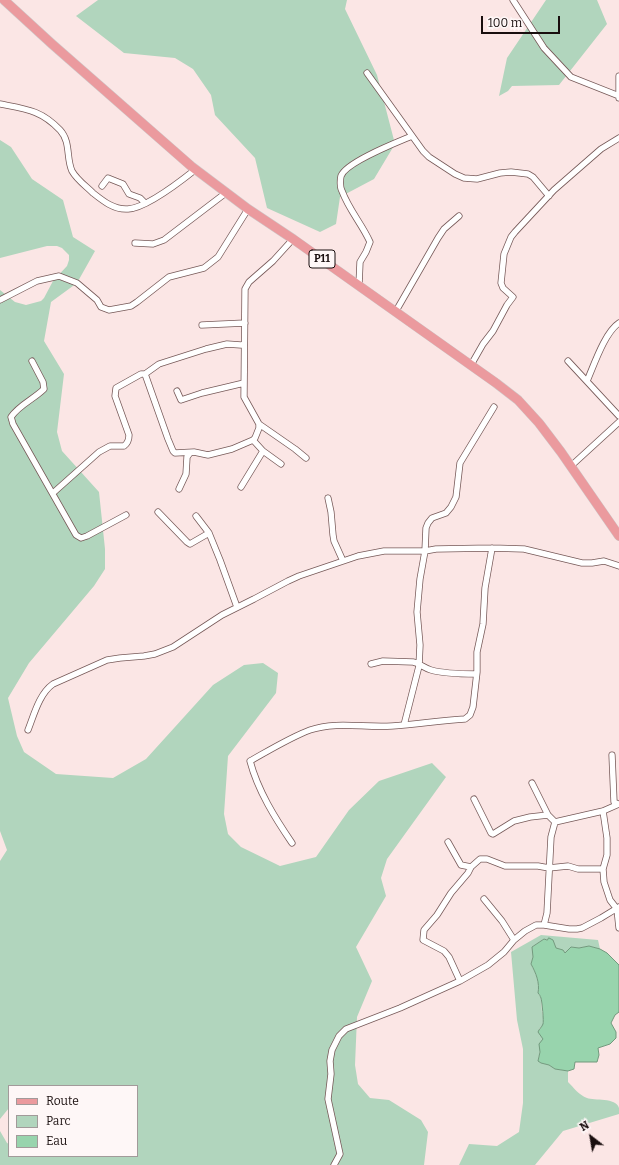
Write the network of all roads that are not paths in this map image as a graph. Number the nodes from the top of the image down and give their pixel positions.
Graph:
1 (4, 0) edge
2 (513, 0) edge
3 (367, 73) dead end
4 (619, 76) edge
5 (619, 98) edge
6 (0, 104) edge
7 (412, 136) junction
8 (619, 138) edge
9 (196, 169) junction
10 (102, 186) dead end
11 (227, 192) junction
12 (549, 196) junction
13 (145, 203) junction
14 (248, 208) junction
15 (459, 216) dead end
16 (293, 239) junction
17 (135, 243) dead end
18 (359, 286) junction
19 (0, 300) edge
20 (396, 311) junction
21 (245, 323) junction
22 (619, 323) edge
23 (202, 325) dead end
24 (244, 344) junction
25 (32, 361) dead end
26 (568, 361) dead end
27 (472, 365) junction
28 (145, 374) junction
29 (587, 381) junction
30 (244, 382) junction
31 (177, 391) dead end
32 (494, 407) dead end
33 (619, 416) edge
34 (619, 422) edge
35 (259, 424) junction
36 (253, 440) junction
37 (263, 452) junction
38 (190, 453) junction
39 (306, 458) dead end
40 (281, 464) dead end
41 (571, 466) junction
42 (241, 487) dead end
43 (178, 489) dead end
44 (53, 493) junction
45 (328, 498) dead end
46 (158, 512) dead end
47 (126, 515) dead end
48 (196, 516) dead end
49 (209, 533) junction
50 (619, 536) edge
51 (492, 548) junction
52 (425, 551) junction
53 (343, 561) junction
54 (619, 566) edge
55 (237, 607) junction
56 (371, 664) dead end
57 (419, 664) junction
58 (476, 674) junction
59 (404, 725) junction
60 (28, 730) dead end
61 (612, 755) dead end
62 (532, 783) dead end
63 (474, 799) dead end
64 (619, 804) edge
65 (603, 811) junction
66 (548, 815) junction
67 (555, 822) junction
68 (448, 842) dead end
69 (292, 843) dead end
70 (471, 867) junction
71 (549, 868) junction
72 (603, 869) junction
73 (484, 899) dead end
74 (618, 908) edge
75 (544, 925) junction
76 (619, 928) edge
77 (514, 940) junction
78 (460, 981) junction
79 (334, 1165) edge

1 - 9 main road, P11
2 - 5 street
3 - 7 street
4 - 5 street
6 - 13 street
7 - 12 street
7 - 18 street
8 - 12 street
9 - 11 main road, P11
9 - 13 street
10 - 13 street
11 - 14 main road, P11
11 - 17 street
12 - 27 street
14 - 16 main road, P11
14 - 19 street
15 - 20 street
16 - 18 main road, P11
16 - 21 street
18 - 20 main road, P11
20 - 27 main road, P11
21 - 23 street
21 - 24 street
22 - 29 street
24 - 28 street
24 - 30 street
25 - 44 street
26 - 29 street
27 - 41 main road, P11
28 - 38 street
28 - 44 street
29 - 33 street
30 - 31 street
30 - 35 street
32 - 52 street
34 - 41 street
35 - 36 street
35 - 39 street
36 - 37 street
36 - 38 street
37 - 40 street
37 - 42 street
38 - 43 street
41 - 50 main road, P11
44 - 47 street
45 - 53 street
46 - 49 street
48 - 49 street
49 - 55 street
51 - 52 street
51 - 54 street
51 - 58 street
52 - 53 street
52 - 57 street
53 - 55 street
55 - 60 street
56 - 57 street
57 - 58 street
57 - 59 street
58 - 59 street
59 - 69 street
61 - 64 street
62 - 66 street
63 - 66 street
64 - 65 street
65 - 67 street
65 - 72 street
66 - 67 street
67 - 71 street
68 - 70 street
70 - 71 street
70 - 78 street
71 - 72 street
71 - 75 street
72 - 74 street
73 - 77 street
74 - 75 street
74 - 76 street
75 - 77 street
77 - 78 street
78 - 79 street

